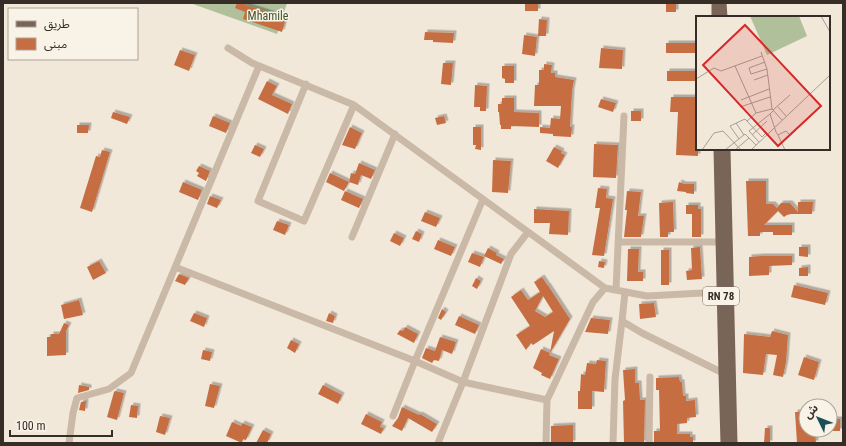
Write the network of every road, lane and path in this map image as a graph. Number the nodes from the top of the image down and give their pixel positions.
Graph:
1 (716, 3) edge
2 (722, 3) edge
3 (716, 16) edge
4 (723, 16) edge
5 (228, 48) dead end
6 (259, 66) junction
7 (306, 84) junction
8 (354, 105) junction
9 (624, 116) dead end
10 (395, 134) junction
11 (718, 150) edge
12 (726, 150) edge
13 (483, 199) junction
14 (528, 232) junction
15 (352, 237) dead end
16 (618, 242) junction
17 (720, 242) junction
18 (175, 267) junction
19 (605, 288) junction
20 (616, 290) junction
21 (625, 292) junction
22 (721, 292) junction
23 (622, 321) junction
24 (415, 361) junction
25 (723, 373) junction
26 (650, 377) dead end
27 (732, 378) junction
28 (463, 382) junction
29 (547, 400) junction
30 (393, 416) dead end
31 (69, 443) edge
32 (438, 443) edge
33 (546, 443) edge
34 (613, 443) edge
35 (649, 443) edge
36 (725, 443) edge
37 (733, 443) edge

1 - 3 main road
2 - 4 main road
5 - 6 street
6 - 7 street
6 - 18 street
7 - 8 street
7 - 8 street
8 - 10 street
9 - 16 street
10 - 13 street
10 - 15 street
11 - 17 main road, RN 78
12 - 27 main road, RN 78
13 - 14 street
13 - 24 street
14 - 19 street
14 - 28 street
16 - 17 street
16 - 20 street
17 - 22 main road, RN 78
18 - 24 street
18 - 31 street
19 - 20 street
19 - 29 street
20 - 21 street
21 - 22 street
21 - 23 street
22 - 25 main road, RN 78
23 - 25 street
23 - 34 street
24 - 28 street
24 - 30 street
25 - 27 street
25 - 36 main road, RN 78
26 - 35 street
27 - 37 main road, RN 78
28 - 29 street
28 - 32 street
29 - 33 street

